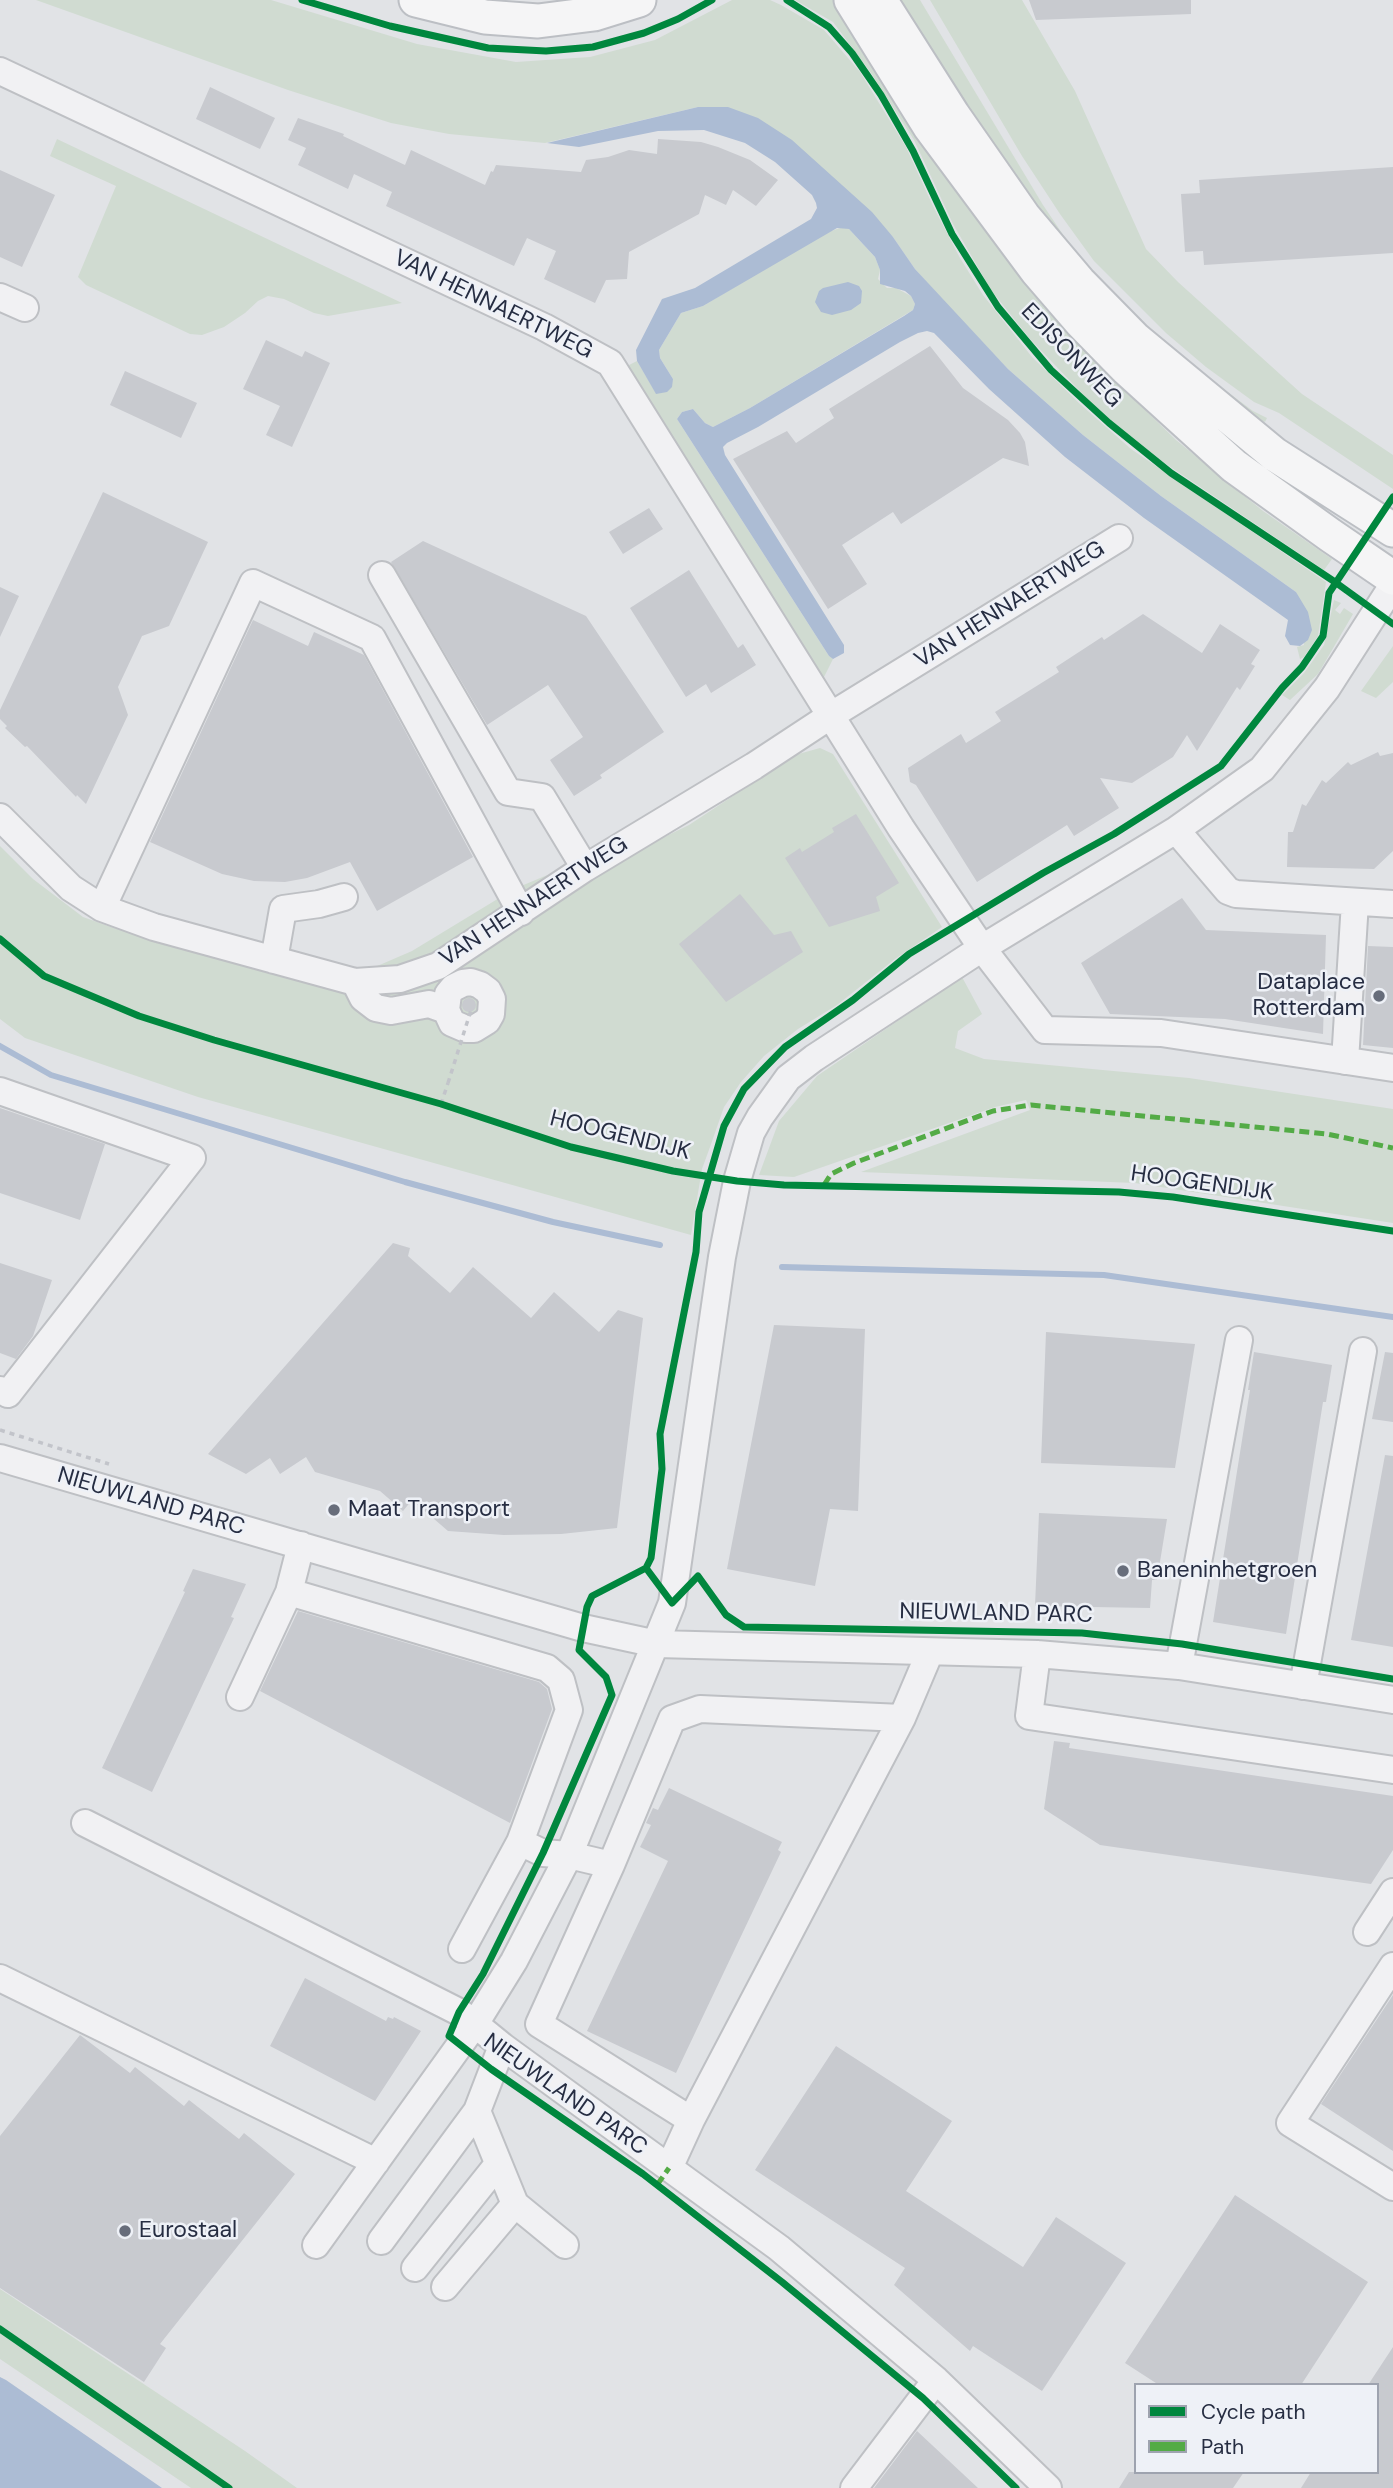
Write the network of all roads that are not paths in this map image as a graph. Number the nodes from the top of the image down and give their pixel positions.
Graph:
1 (416, 0) edge
2 (639, 0) edge
3 (851, 0) edge
4 (880, 0) edge
5 (0, 71) edge
6 (0, 297) edge
7 (26, 308) dead end
8 (1393, 530) edge
9 (1119, 538) dead end
10 (382, 575) dead end
11 (1393, 578) edge
12 (1393, 585) edge
13 (830, 716) junction
14 (0, 817) edge
15 (1176, 831) junction
16 (584, 868) junction
17 (344, 897) dead end
18 (1380, 900) edge
19 (102, 908) junction
20 (520, 912) junction
21 (982, 948) junction
22 (456, 954) junction
23 (274, 960) junction
24 (355, 982) junction
25 (467, 995) junction
26 (446, 1010) junction
27 (1345, 1061) junction
28 (1393, 1068) edge
29 (0, 1091) edge
30 (1239, 1340) dead end
31 (1363, 1351) dead end
32 (0, 1390) edge
33 (0, 1459) edge
34 (301, 1545) junction
35 (289, 1592) junction
36 (657, 1644) junction
37 (930, 1653) junction
38 (1037, 1654) junction
39 (1179, 1666) junction
40 (1303, 1686) junction
41 (240, 1697) dead end
42 (1393, 1700) edge
43 (902, 1718) junction
44 (1393, 1770) edge
45 (85, 1823) dead end
46 (520, 1842) junction
47 (569, 1855) junction
48 (611, 1865) junction
49 (1393, 1892) edge
50 (1367, 1932) dead end
51 (462, 1949) dead end
52 (1393, 1966) edge
53 (0, 1978) edge
54 (475, 2024) junction
55 (502, 2046) junction
56 (477, 2111) junction
57 (691, 2120) junction
58 (376, 2162) junction
59 (498, 2164) junction
60 (669, 2168) junction
61 (1393, 2188) edge
62 (515, 2204) junction
63 (381, 2241) dead end
64 (316, 2245) dead end
65 (565, 2245) dead end
66 (415, 2268) dead end
67 (445, 2287) dead end
68 (936, 2380) junction
69 (1042, 2486) edge
70 (854, 2488) edge

1 - 2 main road
3 - 11 main road, EDISONWEG
4 - 8 main road
5 - 13 street, VAN HENNAERTWEG
6 - 7 street
9 - 13 street, VAN HENNAERTWEG
10 - 16 street
12 - 15 street, NIEUWLAND PARC
13 - 16 street, VAN HENNAERTWEG
13 - 21 street, VAN HENNAERTWEG
14 - 19 street, VAN HENNAERTWEG
15 - 18 street
15 - 21 street, NIEUWLAND PARC
16 - 20 street, VAN HENNAERTWEG
17 - 23 street
18 - 27 street
19 - 20 street
19 - 23 street, VAN HENNAERTWEG
20 - 22 street, VAN HENNAERTWEG
21 - 27 street, VAN HENNAERTWEG
21 - 36 street, NIEUWLAND PARC
22 - 24 street, VAN HENNAERTWEG
22 - 25 street
23 - 24 street, VAN HENNAERTWEG
24 - 26 street
25 - 26 street
25 - 26 street
27 - 28 street
29 - 32 street
30 - 39 street
31 - 40 street
33 - 34 street, NIEUWLAND PARC
34 - 35 street
34 - 36 street, NIEUWLAND PARC
35 - 41 street
35 - 46 street
36 - 37 street, NIEUWLAND PARC
36 - 47 street, NIEUWLAND PARC
37 - 38 street, NIEUWLAND PARC
37 - 43 street
38 - 39 street, NIEUWLAND PARC
38 - 44 street
39 - 40 street, NIEUWLAND PARC
40 - 42 street, NIEUWLAND PARC
43 - 48 street, NIEUWLAND PARC
43 - 57 street
45 - 54 street
46 - 47 street
46 - 51 street
47 - 48 street
47 - 54 street, NIEUWLAND PARC
48 - 57 street, NIEUWLAND PARC
49 - 50 street
52 - 61 street
53 - 58 street
54 - 55 street, NIEUWLAND PARC
54 - 58 street, NIEUWLAND PARC
55 - 56 street
55 - 60 street, NIEUWLAND PARC
56 - 59 street
56 - 63 street
57 - 60 street
58 - 64 street, NIEUWLAND PARC
59 - 62 street
59 - 66 street
60 - 68 street, NIEUWLAND PARC
62 - 65 street
62 - 67 street
68 - 69 street, NIEUWLAND PARC
68 - 70 street

